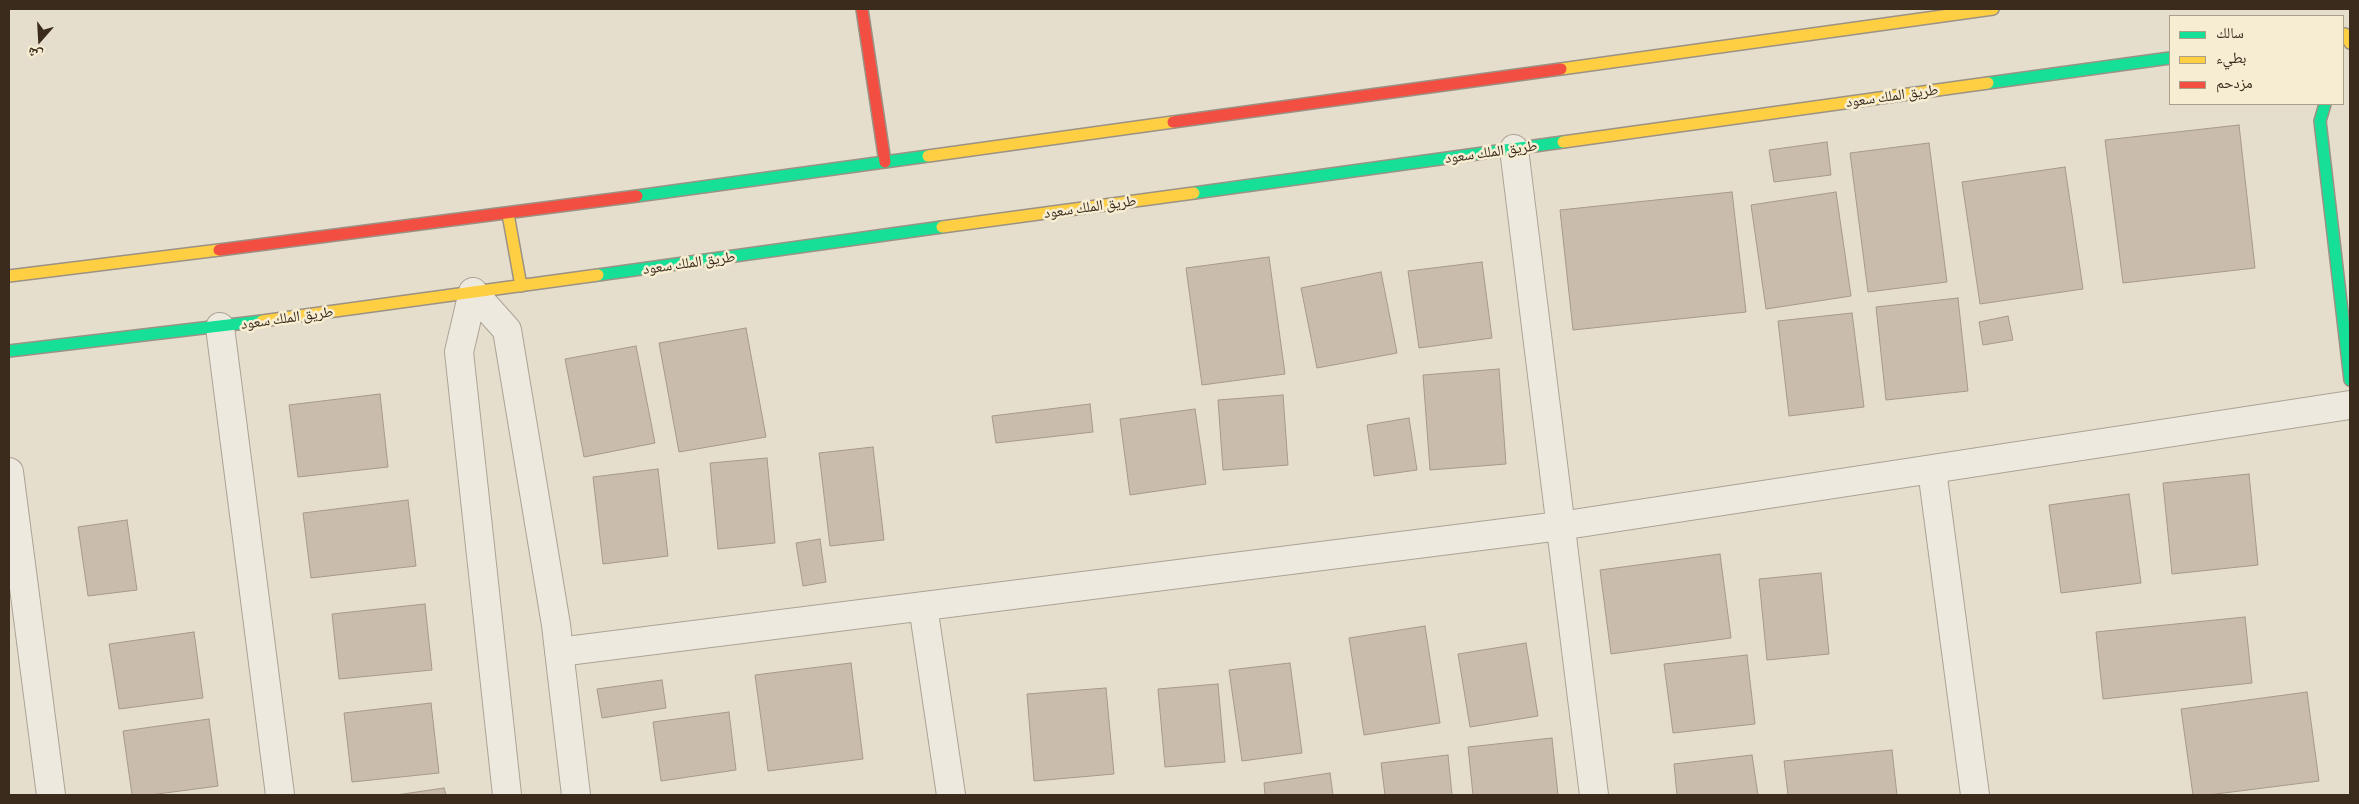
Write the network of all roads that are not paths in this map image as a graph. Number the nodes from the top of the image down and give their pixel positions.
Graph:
1 (862, 9) edge
2 (1993, 9) edge
3 (2169, 58) edge
4 (2325, 105) edge
5 (1514, 148) junction
6 (885, 162) junction
7 (508, 214) junction
8 (9, 276) edge
9 (521, 286) junction
10 (472, 292) junction
11 (220, 327) junction
12 (9, 351) edge
13 (2350, 380) edge
14 (2350, 405) edge
15 (1932, 470) junction
16 (9, 472) edge
17 (1560, 526) junction
18 (923, 606) junction
19 (559, 652) junction
20 (51, 795) edge
21 (280, 795) edge
22 (507, 795) edge
23 (576, 795) edge
24 (951, 795) edge
25 (1594, 795) edge
26 (1974, 795) edge

1 - 6 main road
2 - 6 main road
3 - 5 main road, طريق الملك سعود
4 - 13 main road
5 - 9 main road, طريق الملك سعود
5 - 17 street
6 - 7 main road
7 - 8 main road
7 - 9 main road
9 - 10 main road, طريق الملك سعود
10 - 11 main road, طريق الملك سعود
10 - 19 street
10 - 22 street
11 - 12 main road, طريق الملك سعود
11 - 21 street
14 - 15 street
15 - 17 street
15 - 26 street
16 - 20 street
17 - 18 street
17 - 25 street
18 - 19 street
18 - 24 street
19 - 23 street

